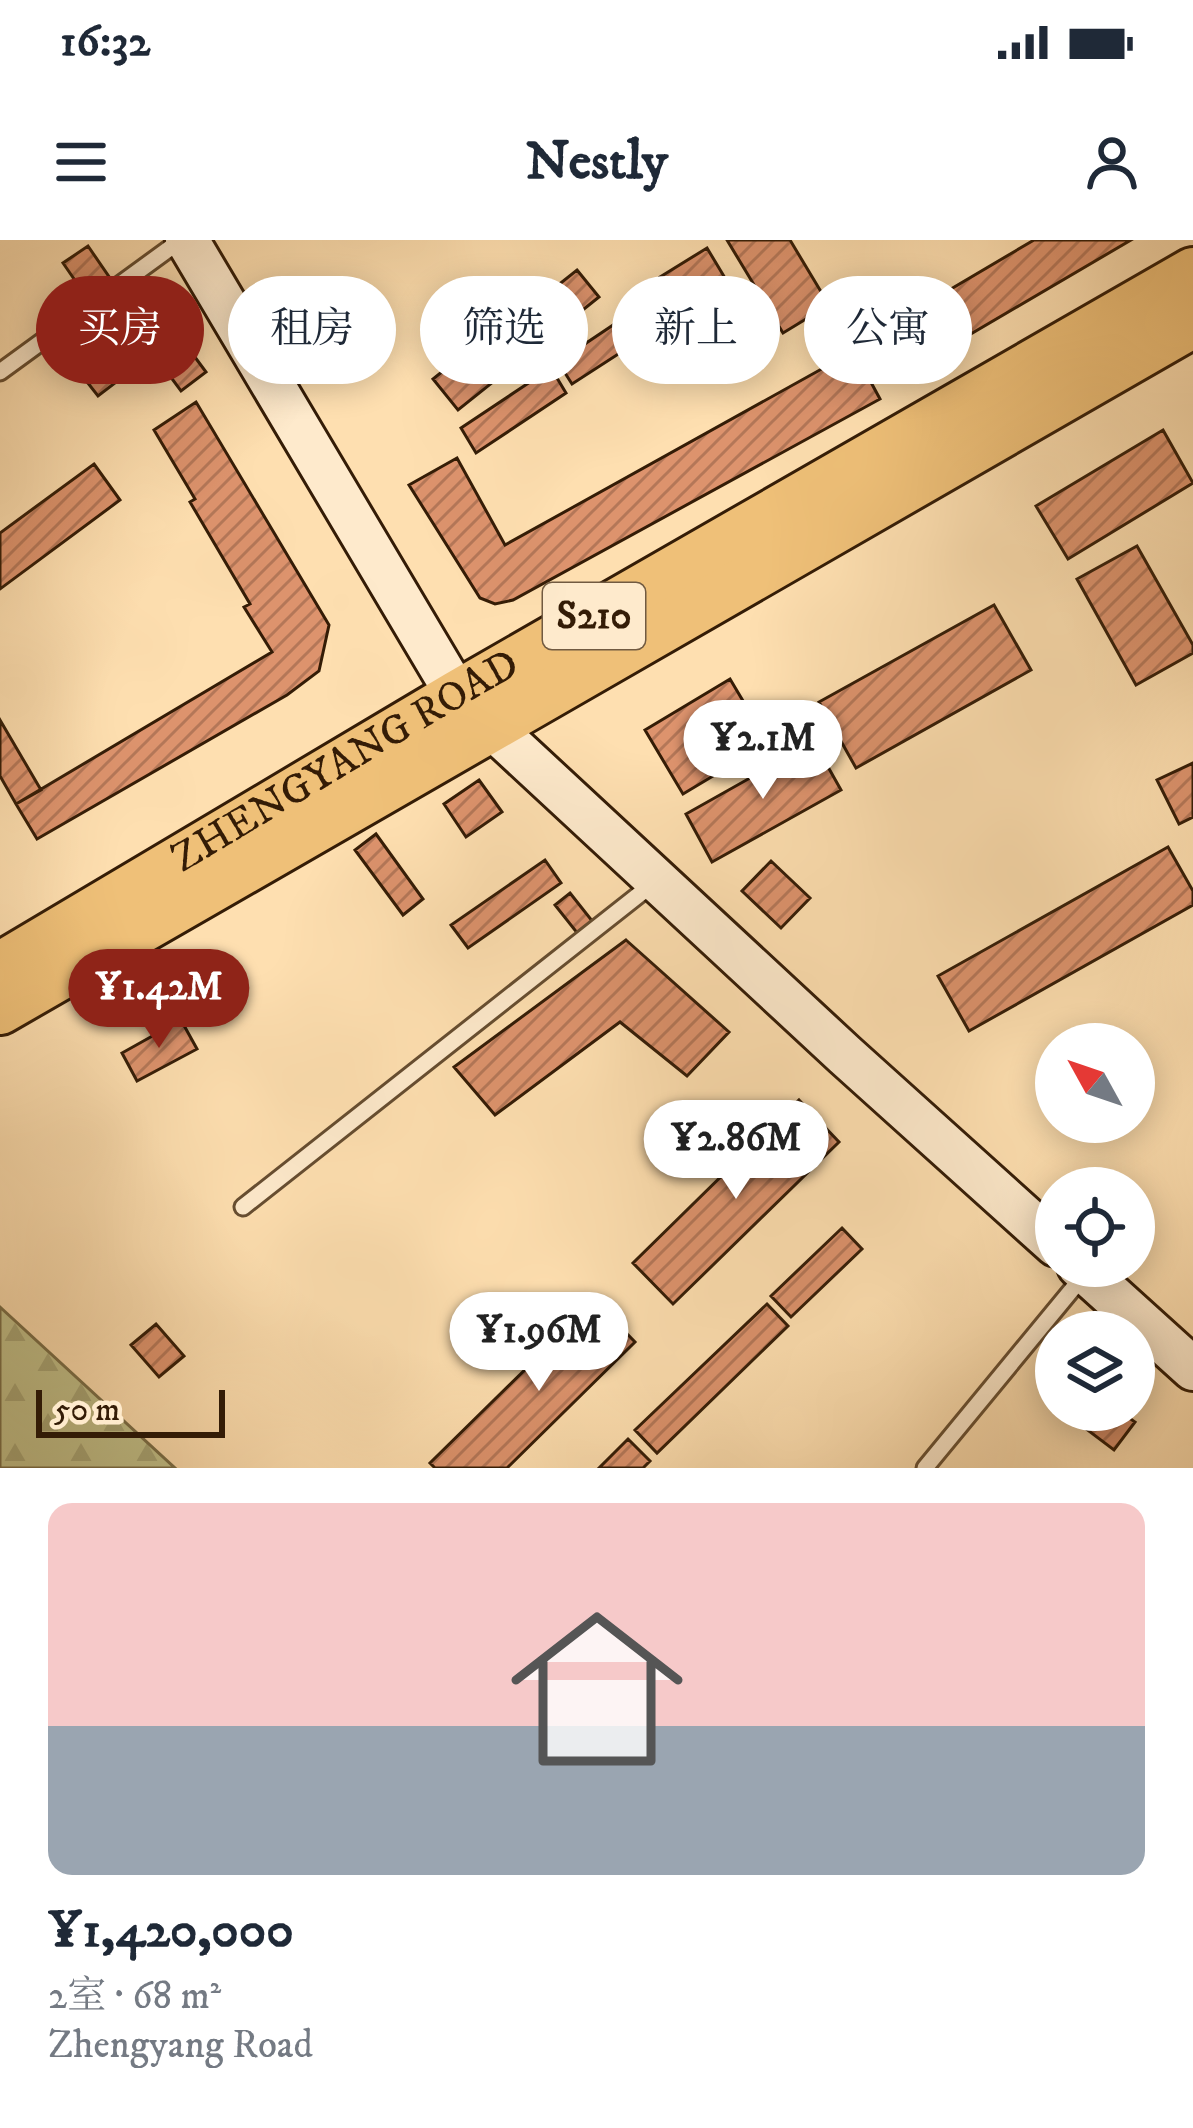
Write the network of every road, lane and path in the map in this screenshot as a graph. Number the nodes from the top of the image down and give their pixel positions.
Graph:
1 (184, 240) edge
2 (1193, 272) edge
3 (1193, 323) edge
4 (0, 371) edge
5 (474, 711) junction
6 (657, 880) junction
7 (0, 967) edge
8 (0, 1010) edge
9 (243, 1207) dead end
10 (1035, 1225) edge
11 (1055, 1287) edge
12 (1103, 1287) edge
13 (1193, 1369) edge
14 (925, 1468) edge

1 - 4 lane
1 - 5 street
2 - 5 main road, ZHENGYANG ROAD / S210
3 - 5 main road, ZHENGYANG ROAD
5 - 6 street
5 - 7 main road, ZHENGYANG ROAD / S210
5 - 8 main road, ZHENGYANG ROAD
6 - 9 lane
6 - 10 street
11 - 14 lane
12 - 13 street

